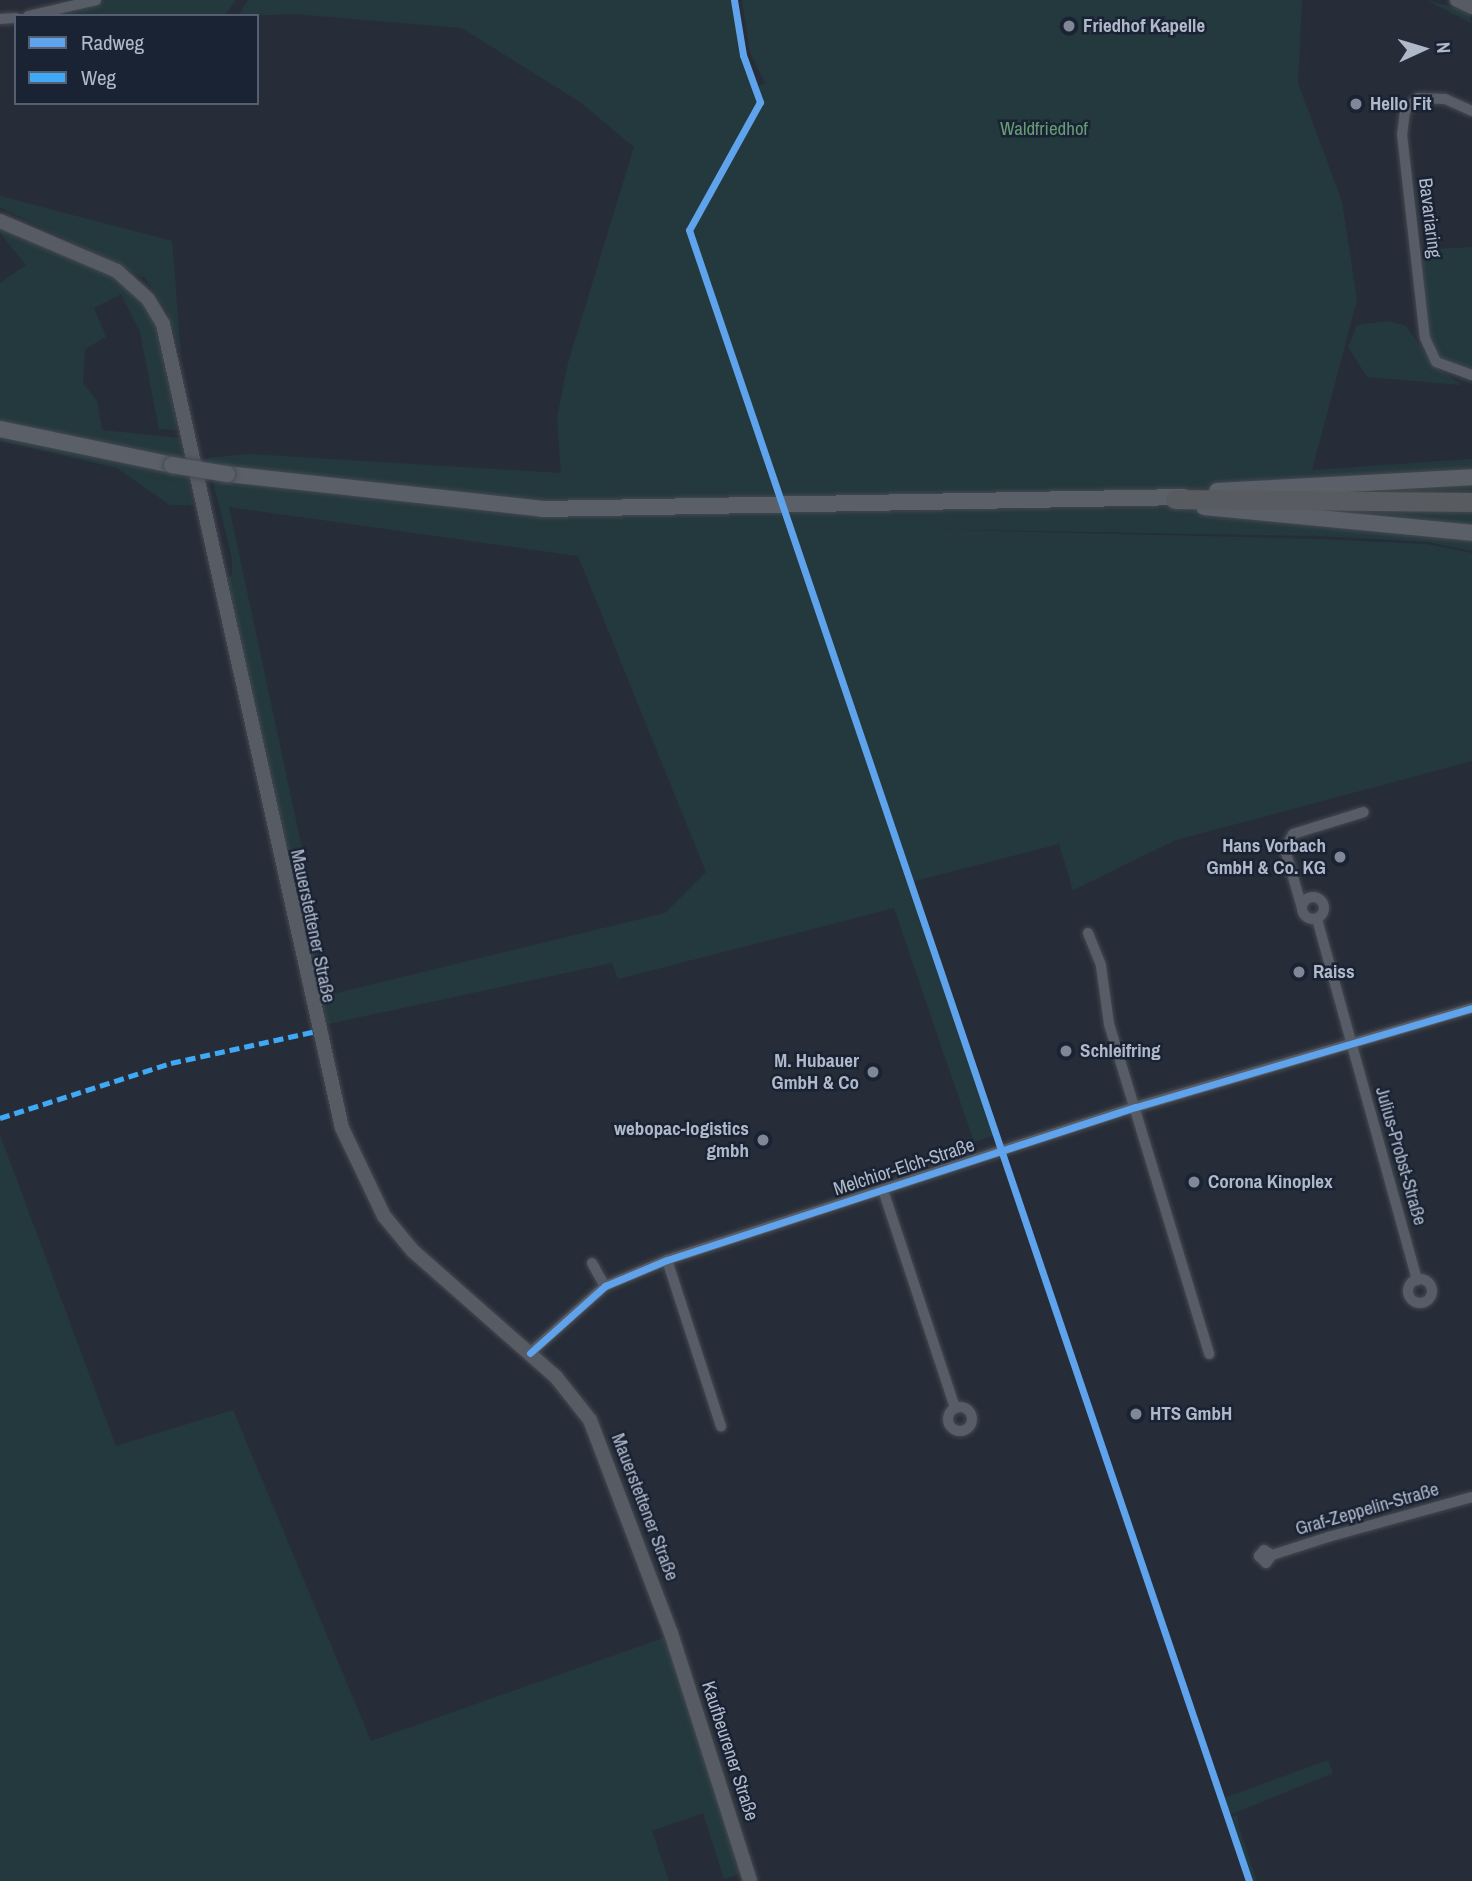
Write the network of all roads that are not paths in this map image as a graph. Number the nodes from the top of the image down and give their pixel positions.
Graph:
1 (96, 0) edge
2 (1457, 0) edge
3 (1472, 7) edge
4 (36, 14) edge
5 (1472, 111) edge
6 (0, 220) edge
7 (1472, 375) edge
8 (0, 429) edge
9 (1472, 477) edge
10 (1175, 499) junction
11 (1472, 502) edge
12 (1472, 533) edge
13 (1364, 812) dead end
14 (1302, 908) junction
15 (1317, 919) junction
16 (1088, 933) dead end
17 (1472, 1008) edge
18 (1350, 1043) junction
19 (1136, 1107) junction
20 (883, 1190) junction
21 (667, 1260) junction
22 (593, 1263) dead end
23 (1417, 1280) dead end
24 (605, 1286) junction
25 (530, 1353) junction
26 (1209, 1354) dead end
27 (954, 1408) dead end
28 (721, 1426) dead end
29 (1472, 1497) edge
30 (1272, 1555) dead end
31 (671, 1633) joint
32 (750, 1881) edge

1 - 4 street
2 - 3 main road
5 - 7 street, Bavariaring
6 - 25 main road, Mauerstettener Straße
8 - 10 main road, bridge
9 - 10 main road
10 - 11 highway
10 - 12 main road
13 - 14 street
14 - 15 street
14 - 15 street, Julius-Probst-Straße
15 - 18 street, Julius-Probst-Straße
16 - 19 street
17 - 18 street, Melchior-Elch-Straße
18 - 19 street, Melchior-Elch-Straße
18 - 23 street, Julius-Probst-Straße
19 - 20 street, Melchior-Elch-Straße
19 - 26 street
20 - 21 street, Melchior-Elch-Straße
20 - 27 street
21 - 24 street, Melchior-Elch-Straße
21 - 28 street
22 - 24 street
24 - 25 street, Melchior-Elch-Straße
25 - 31 main road, Mauerstettener Straße
29 - 30 street, Graf-Zeppelin-Straße
31 - 32 main road, Kaufbeurener Straße

